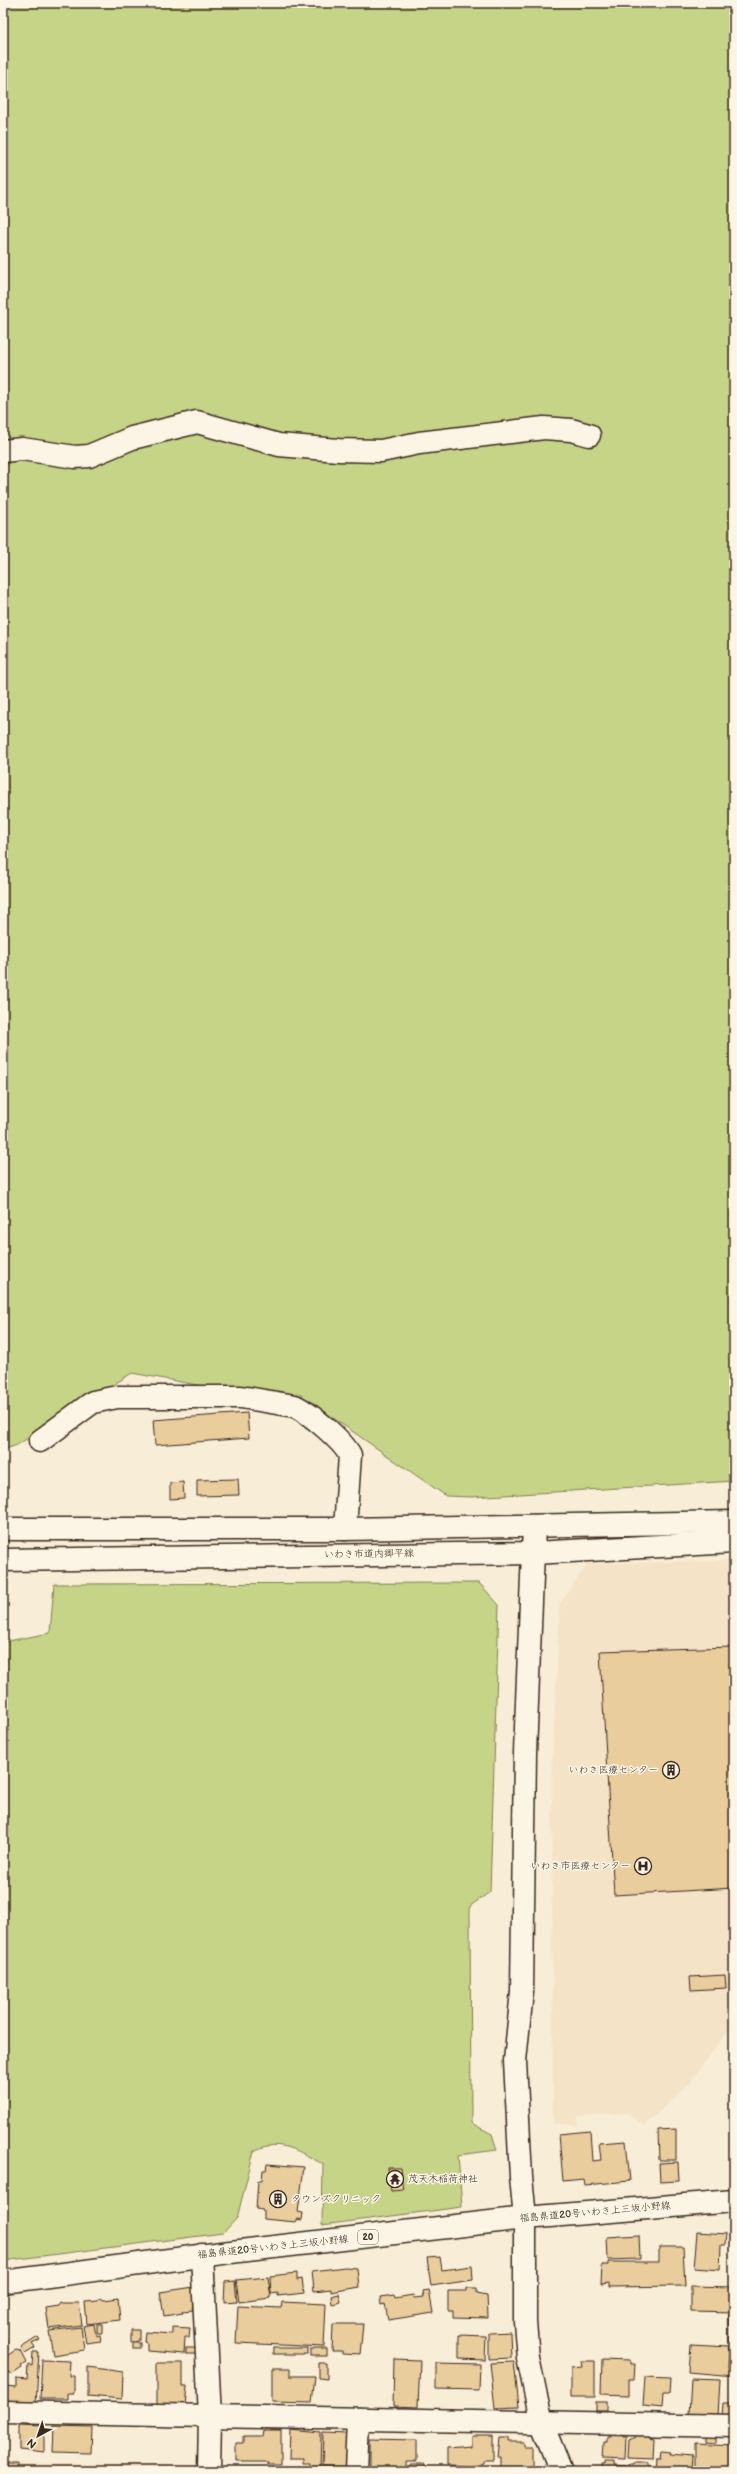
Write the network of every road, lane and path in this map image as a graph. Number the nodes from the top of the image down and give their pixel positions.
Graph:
1 (589, 435) dead end
2 (3, 451) edge
3 (40, 1441) dead end
4 (734, 1522) edge
5 (534, 1526) junction
6 (3, 1529) edge
7 (345, 1529) junction
8 (734, 1542) edge
9 (534, 1552) junction
10 (3, 1560) edge
11 (734, 2201) edge
12 (525, 2218) junction
13 (202, 2255) junction
14 (3, 2282) edge
15 (3, 2412) edge
16 (210, 2416) junction
17 (358, 2419) junction
18 (542, 2424) junction
19 (734, 2426) edge
20 (208, 2471) edge
21 (356, 2471) edge
22 (561, 2471) edge

1 - 2 street
3 - 7 street
4 - 5 street
5 - 7 street
5 - 9 street
6 - 7 street
8 - 9 street, いわき市道内郷平線
9 - 10 street, いわき市道内郷平線
9 - 12 street
11 - 12 street, 福島県道20号いわき上三坂小野線 / 20
12 - 13 street, 福島県道20号いわき上三坂小野線 / 20
12 - 18 street
13 - 14 street, 福島県道20号いわき上三坂小野線 / 20
13 - 16 street
15 - 16 street
16 - 17 street
16 - 20 street
17 - 18 street
17 - 21 street
18 - 19 street
18 - 22 street

